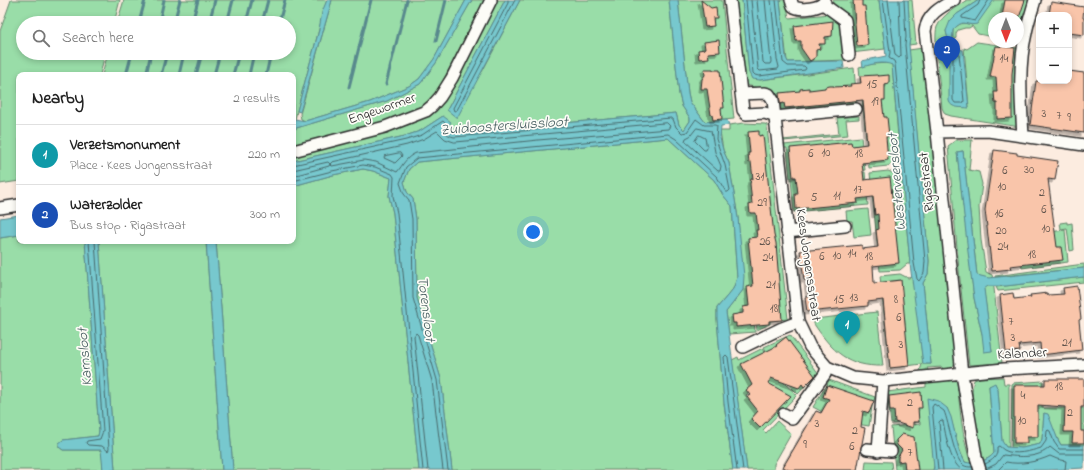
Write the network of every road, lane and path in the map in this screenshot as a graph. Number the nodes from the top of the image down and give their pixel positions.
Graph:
1 (491, 0) edge
2 (730, 0) edge
3 (791, 0) edge
4 (954, 0) edge
5 (1035, 0) edge
6 (824, 2) edge
7 (849, 55) dead end
8 (741, 94) junction
9 (856, 109) dead end
10 (775, 118) junction
11 (937, 132) junction
12 (1023, 136) junction
13 (1084, 145) edge
14 (296, 150) edge
15 (16, 205) edge
16 (0, 208) edge
17 (845, 226) dead end
18 (787, 232) junction
19 (798, 322) junction
20 (743, 347) dead end
21 (1084, 365) edge
22 (827, 367) junction
23 (962, 374) junction
24 (883, 381) junction
25 (791, 419) dead end
26 (891, 451) dead end
27 (980, 470) edge

1 - 14 street, Engewormer
2 - 8 street
3 - 6 street
4 - 11 street, Rigastraat
5 - 12 street
6 - 7 street
8 - 10 street
8 - 10 street, Kees Jongensstraat
9 - 10 street
10 - 18 street, Kees Jongensstraat
11 - 12 street
11 - 23 street, Rigastraat
12 - 13 street
15 - 16 street
17 - 18 street
18 - 19 street, Kees Jongensstraat
19 - 20 street
19 - 22 street, Kees Jongensstraat
21 - 23 street, Kalander
22 - 24 street, Kees Jongensstraat
22 - 25 street
23 - 24 street, Kees Jongensstraat
23 - 27 street, Rigastraat
24 - 26 street

